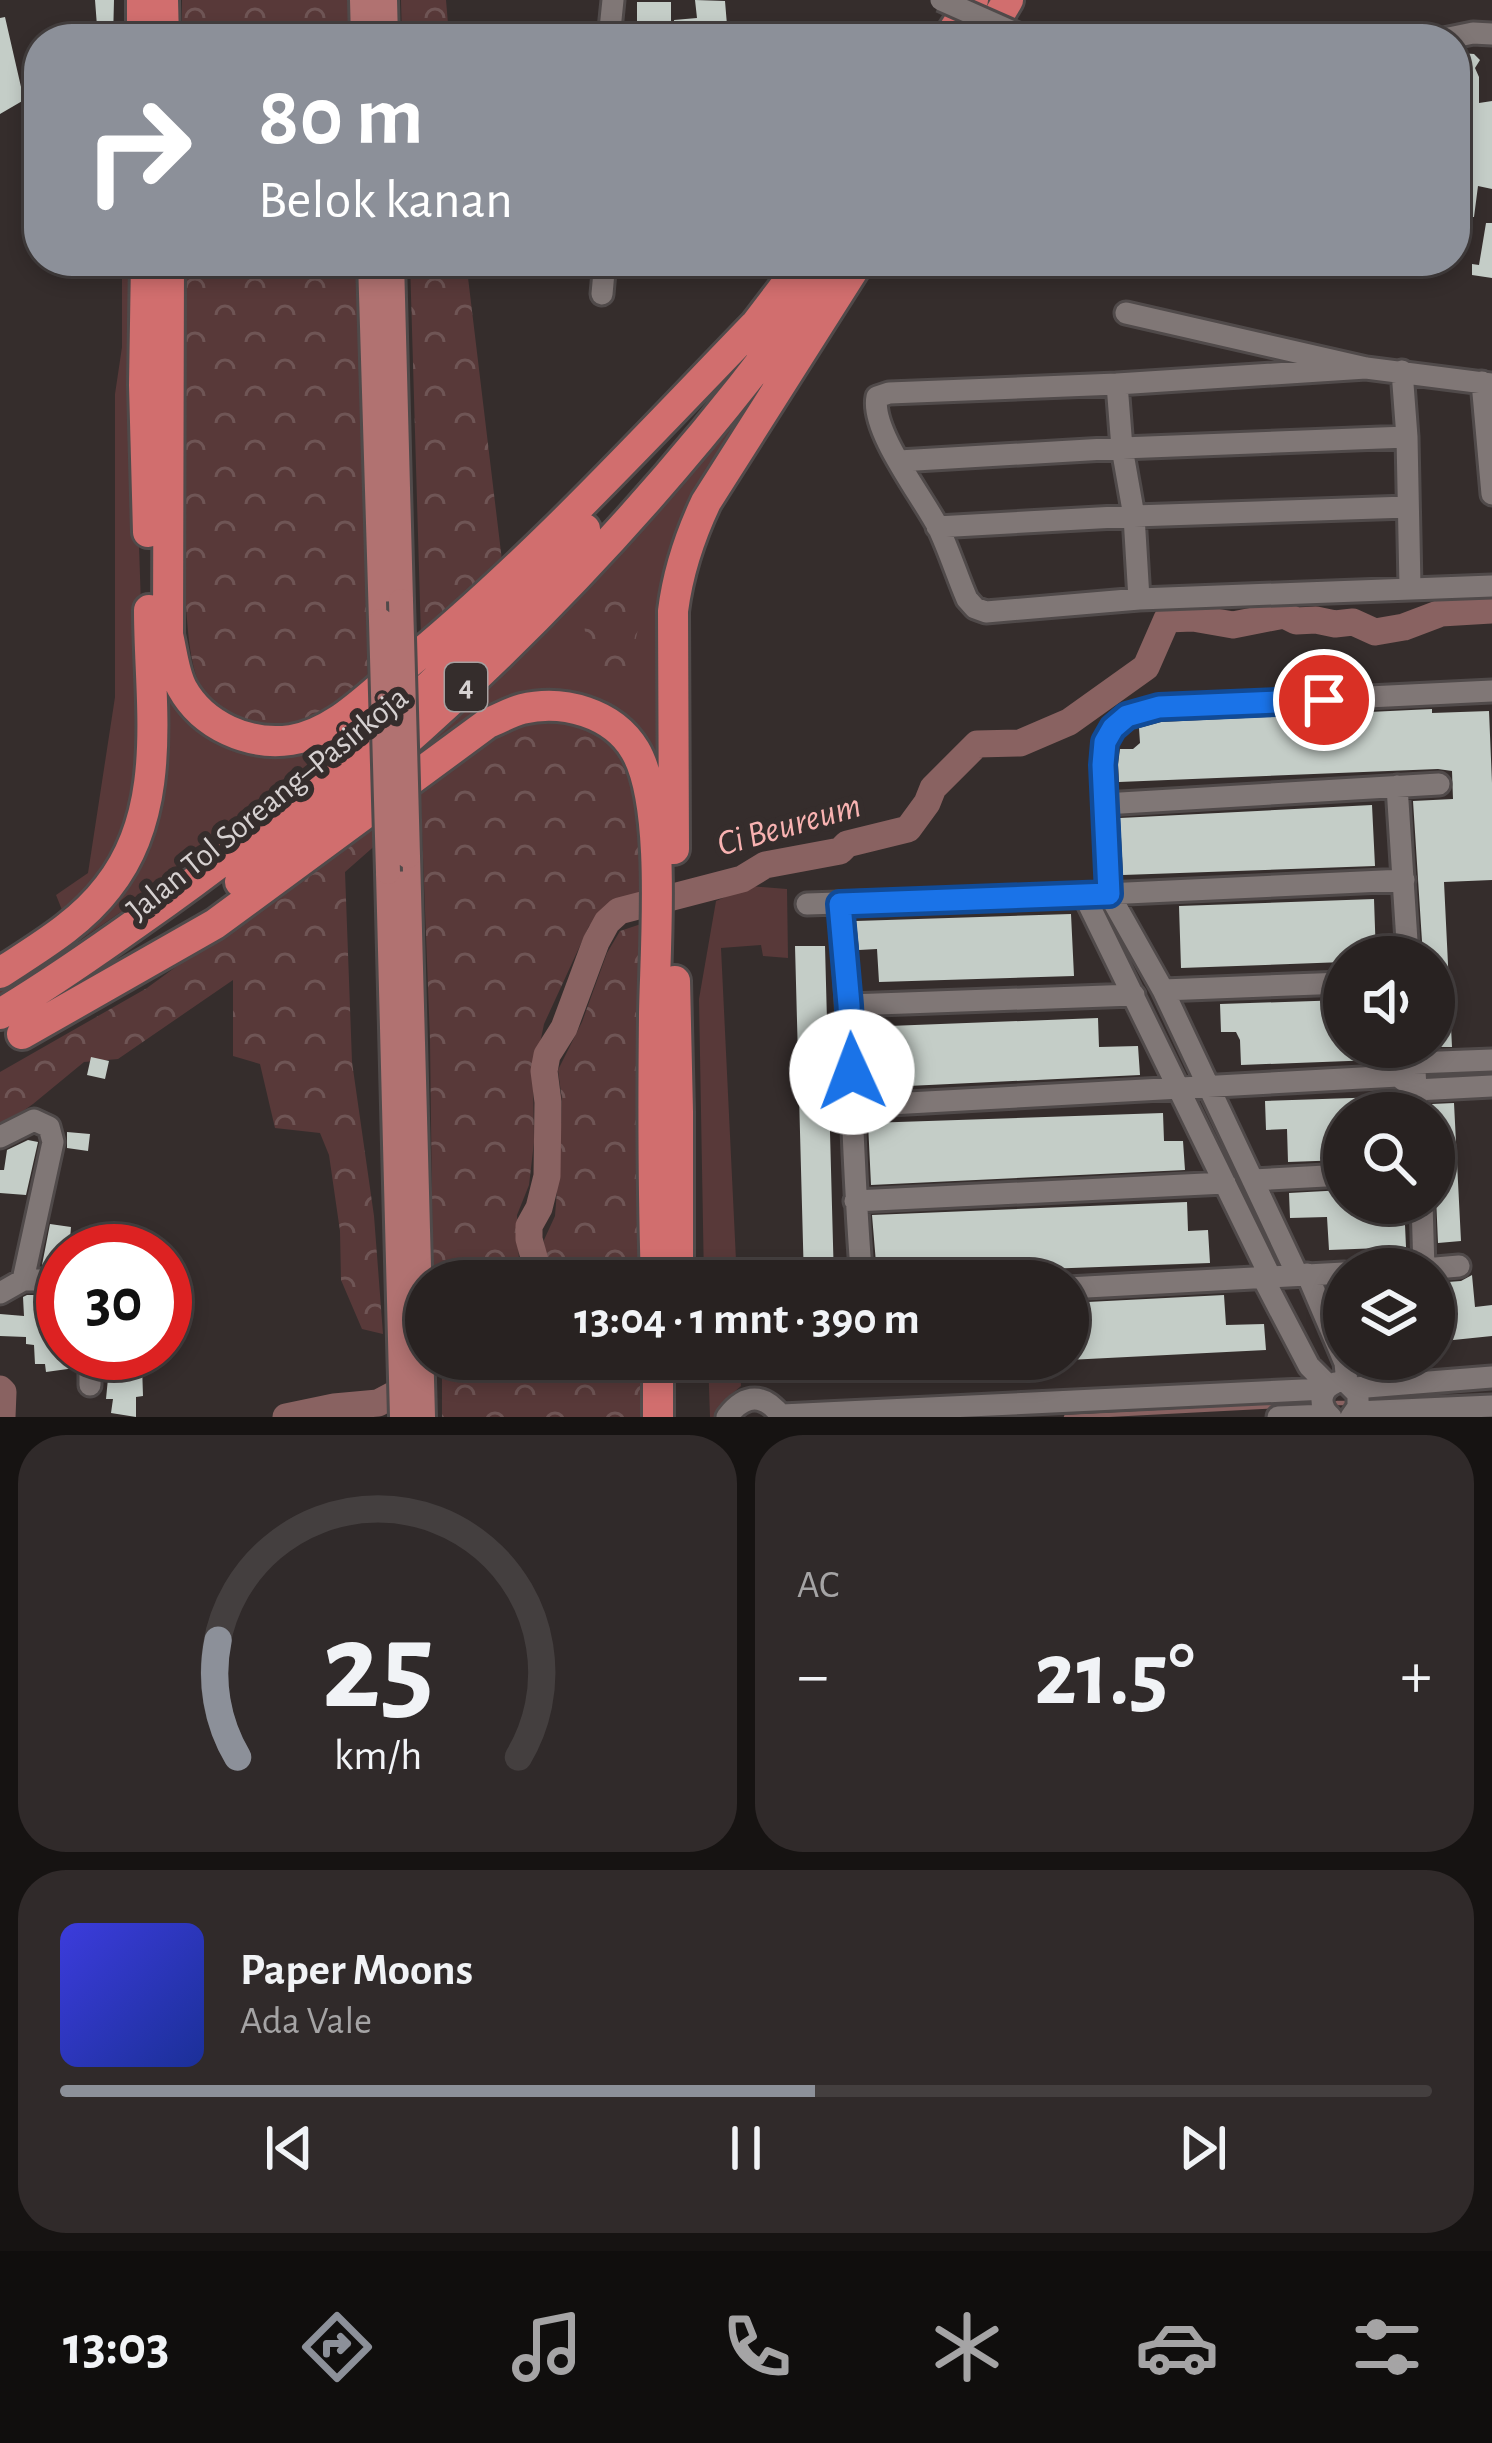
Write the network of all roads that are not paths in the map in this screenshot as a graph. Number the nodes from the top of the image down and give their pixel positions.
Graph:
1 (941, 0) edge
2 (995, 24) edge
3 (146, 276) edge
4 (169, 276) edge
5 (370, 276) edge
6 (392, 276) edge
7 (604, 276) edge
8 (792, 276) edge
9 (825, 276) edge
10 (849, 276) edge
11 (602, 294) dead end
12 (1126, 314) dead end
13 (754, 326) junction
14 (1366, 368) junction
15 (1402, 371) junction
16 (1487, 383) edge
17 (1117, 384) junction
18 (1407, 437) junction
19 (1122, 448) junction
20 (898, 461) junction
21 (1492, 494) edge
22 (1408, 507) junction
23 (1134, 516) junction
24 (938, 527) junction
25 (1492, 586) edge
26 (1410, 587) junction
27 (1139, 599) junction
28 (1492, 692) edge
29 (1439, 784) dead end
30 (1397, 786) junction
31 (1104, 804) junction
32 (664, 853) junction
33 (398, 864) junction
34 (1404, 880) junction
35 (1109, 894) junction
36 (1084, 895) junction
37 (807, 904) dead end
38 (840, 904) junction
39 (665, 932) junction
40 (1407, 936) edge
41 (0, 973) edge
42 (1323, 984) edge
43 (1163, 990) junction
44 (1134, 994) junction
45 (849, 1005) junction
46 (7, 1032) edge
47 (1492, 1060) edge
48 (1412, 1078) edge
49 (1492, 1086) edge
50 (1208, 1087) junction
51 (1180, 1090) junction
52 (853, 1106) junction
53 (0, 1137) edge
54 (1323, 1176) edge
55 (1252, 1180) junction
56 (1225, 1183) junction
57 (855, 1201) junction
58 (1422, 1224) edge
59 (655, 1260) edge
60 (678, 1260) edge
61 (860, 1260) edge
62 (1459, 1266) dead end
63 (1302, 1274) junction
64 (1323, 1274) edge
65 (1267, 1278) junction
66 (23, 1280) junction
67 (36, 1280) edge
68 (1089, 1287) edge
69 (0, 1293) edge
70 (1492, 1377) edge
71 (90, 1380) edge
72 (658, 1380) edge
73 (676, 1380) edge
74 (1340, 1382) junction
75 (90, 1385) dead end
76 (1492, 1406) edge
77 (416, 1413) edge
78 (1341, 1415) edge
79 (782, 1416) edge
80 (658, 1417) edge
81 (676, 1417) edge
82 (727, 1417) edge
83 (1278, 1417) edge

1 - 2 street, bridge
3 - 41 highway
4 - 13 highway
5 - 33 main road, bridge
6 - 33 main road, bridge
7 - 11 street
8 - 13 highway, Jalan Tol Soreang–Pasirkoja / 4
9 - 46 highway, Jalan Tol Soreang–Pasirkoja / 4
10 - 32 highway
12 - 14 street
13 - 46 highway, Jalan Tol Soreang–Pasirkoja / 4
14 - 15 street
14 - 17 street
15 - 16 street
15 - 18 street
16 - 21 street
17 - 19 street
17 - 20 street
18 - 19 street
18 - 22 street
19 - 20 street
19 - 23 street
20 - 24 street
22 - 23 street
22 - 26 street
23 - 24 street
23 - 27 street
24 - 27 street
25 - 26 street
26 - 27 street
28 - 31 street
29 - 30 street
30 - 31 street
30 - 34 street
31 - 35 street
32 - 39 highway
32 - 46 highway
33 - 77 main road
34 - 35 street
34 - 40 street
35 - 36 street
35 - 43 street
36 - 38 street
36 - 44 street
37 - 38 street
38 - 45 street
39 - 59 highway
39 - 60 highway
42 - 43 street
43 - 50 street
44 - 45 street
44 - 51 street
45 - 52 street
47 - 48 street
48 - 49 street
48 - 50 street
50 - 51 street
50 - 55 street
51 - 52 street
51 - 56 street
52 - 57 street
53 - 66 street
54 - 55 street
55 - 63 street
56 - 57 street
56 - 65 street
57 - 61 street
58 - 62 street
63 - 64 street
63 - 65 street
63 - 74 street
65 - 68 street
65 - 74 street
66 - 67 street
66 - 69 street
70 - 74 street
71 - 75 street
72 - 80 highway
73 - 81 highway
74 - 78 street
74 - 78 street
74 - 79 street
76 - 78 street
78 - 83 street
79 - 82 street

